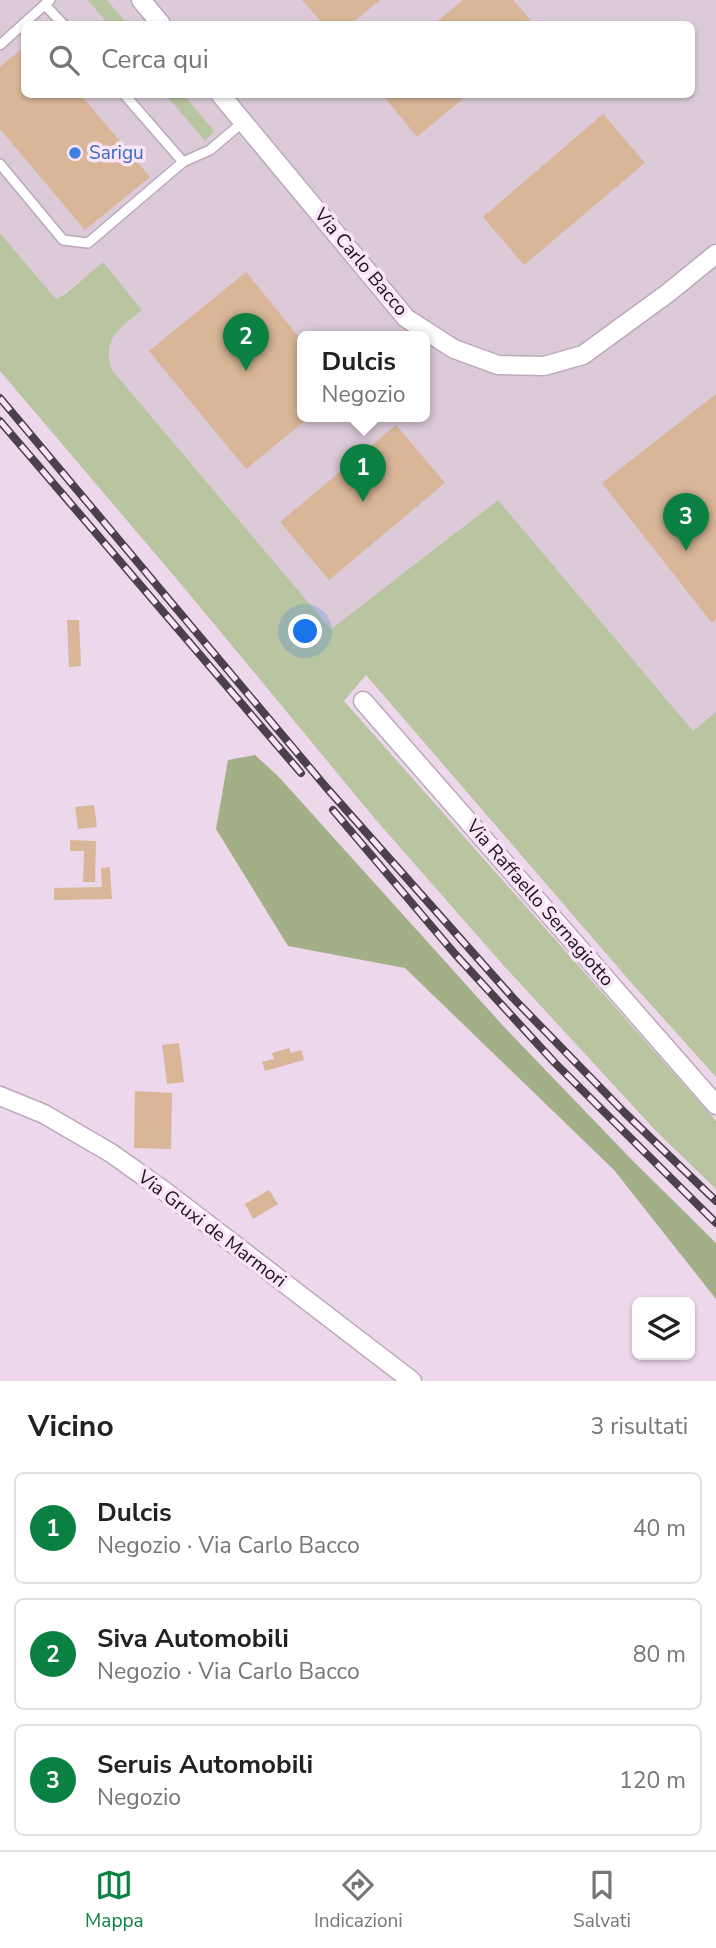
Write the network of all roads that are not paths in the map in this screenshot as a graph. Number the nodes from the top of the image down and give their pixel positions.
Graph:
1 (141, 0) edge
2 (48, 2) edge
3 (27, 21) edge
4 (61, 21) edge
5 (158, 21) edge
6 (21, 26) edge
7 (0, 45) edge
8 (127, 98) edge
9 (223, 98) edge
10 (243, 122) junction
11 (183, 162) junction
12 (0, 164) edge
13 (716, 254) edge
14 (426, 331) edge
15 (430, 334) edge
16 (363, 701) dead end
17 (0, 1096) edge
18 (716, 1105) edge
19 (412, 1381) edge

1 - 5 street
2 - 3 lane
2 - 4 lane
6 - 7 lane
8 - 11 lane
9 - 10 street, Via Carlo Bacco
10 - 11 lane
10 - 14 street, Via Carlo Bacco
11 - 12 lane
13 - 15 street, Via Carlo Bacco
16 - 18 street, Via Raffaello Sernagiotto
17 - 19 street, Via Gruxi de Marmori

